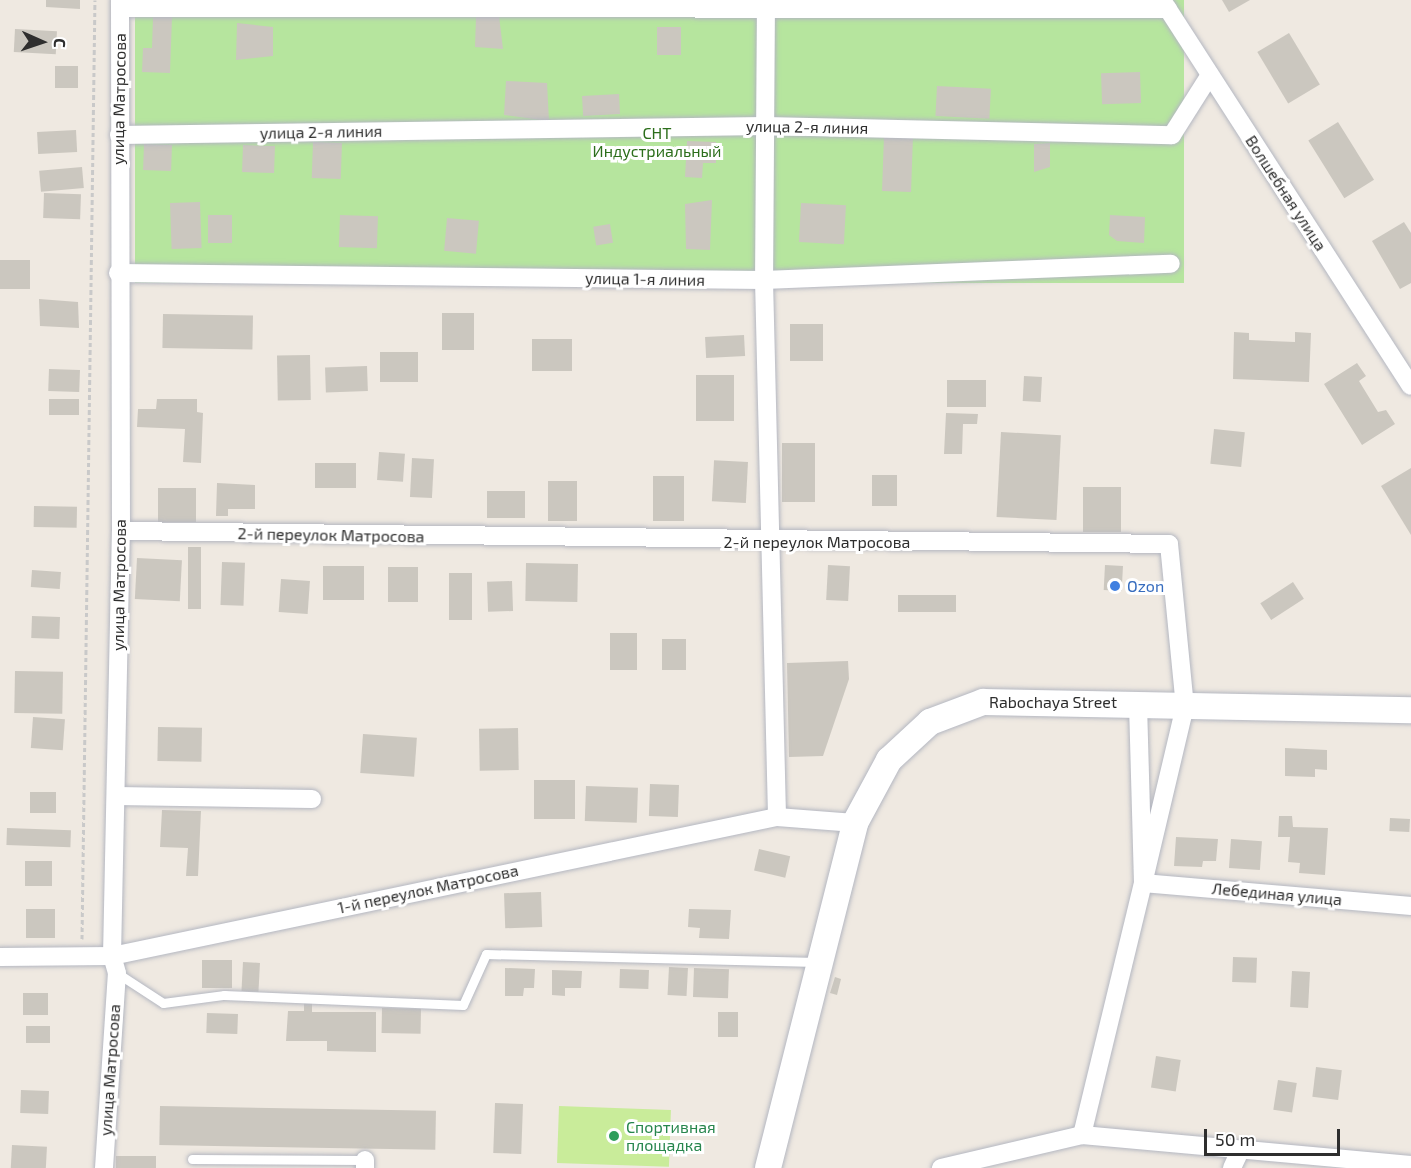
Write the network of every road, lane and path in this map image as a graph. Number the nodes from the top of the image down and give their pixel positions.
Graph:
1 (95, 0) edge
2 (766, 3) edge
3 (120, 4) edge
4 (1165, 5) edge
5 (1210, 75) junction
6 (765, 126) junction
7 (119, 135) junction
8 (1171, 264) dead end
9 (118, 273) junction
10 (764, 280) junction
11 (1411, 386) edge
12 (120, 531) junction
13 (769, 542) junction
14 (1138, 702) junction
15 (1185, 706) junction
16 (1411, 710) edge
17 (116, 796) junction
18 (312, 799) dead end
19 (777, 817) junction
20 (855, 823) junction
21 (1143, 883) junction
22 (1411, 906) edge
23 (82, 941) dead end
24 (0, 957) edge
25 (817, 962) junction
26 (115, 965) junction
27 (1082, 1136) junction
28 (1240, 1151) junction
29 (192, 1159) dead end
30 (365, 1164) edge
31 (1411, 1165) edge
32 (104, 1168) edge
33 (768, 1168) edge
34 (941, 1168) edge
35 (1232, 1168) edge

1 - 23 path
2 - 3 street
2 - 4 street
2 - 6 street
3 - 7 street, улица Матросова
4 - 5 street, Волшебная улица
5 - 6 street, улица 2-я линия
5 - 11 street, Волшебная улица
6 - 7 street, улица 2-я линия
6 - 10 street
7 - 9 street, улица Матросова
8 - 10 street, улица 1-я линия
9 - 10 street, улица 1-я линия
9 - 12 street, улица Матросова
10 - 13 street
12 - 13 street, 2-й переулок Матросова
12 - 17 street, улица Матросова
13 - 15 street, 2-й переулок Матросова
13 - 19 street
14 - 15 main road, Rabochaya Street
14 - 20 main road, Rabochaya Street
14 - 21 street
15 - 16 main road, Rabochaya Street
15 - 21 street, 2-й переулок Матросова
17 - 18 street
17 - 26 street, улица Матросова
19 - 20 street, 1-й переулок Матросова
19 - 26 street, 1-й переулок Матросова
20 - 25 main road, Rabochaya Street
21 - 22 street, Лебединая улица
21 - 27 street
24 - 26 street, 1-й переулок Матросова
25 - 26 lane
25 - 33 main road, Rabochaya Street
26 - 32 street, улица Матросова
27 - 28 street
27 - 34 street
28 - 31 street
28 - 35 street
29 - 30 lane

